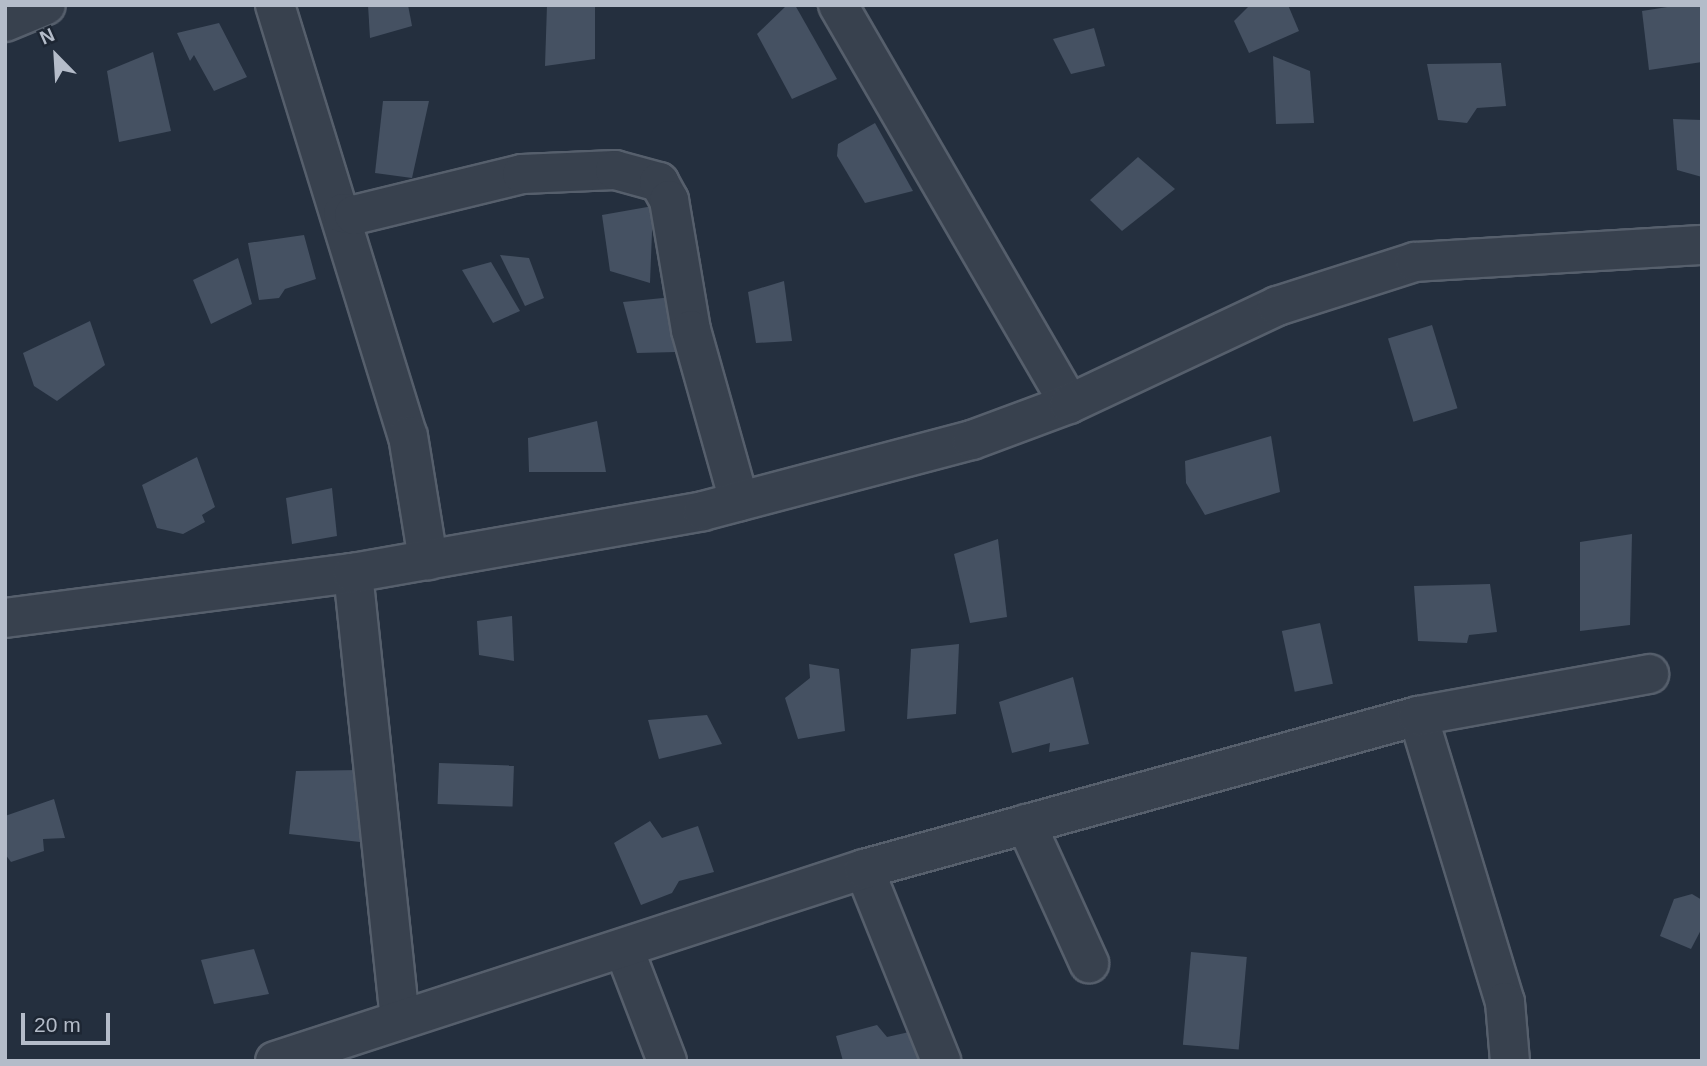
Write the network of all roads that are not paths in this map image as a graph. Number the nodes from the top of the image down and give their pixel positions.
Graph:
1 (46, 5) edge
2 (275, 5) edge
3 (838, 5) edge
4 (5, 22) edge
5 (343, 213) junction
6 (1702, 245) edge
7 (1069, 404) junction
8 (739, 501) junction
9 (428, 560) junction
10 (352, 573) junction
11 (5, 618) edge
12 (1648, 674) dead end
13 (1418, 716) junction
14 (1026, 824) junction
15 (864, 869) junction
16 (624, 949) junction
17 (1089, 963) dead end
18 (400, 1020) junction
19 (275, 1061) edge
20 (667, 1061) edge
21 (941, 1061) edge
22 (1510, 1061) edge

1 - 4 street
2 - 5 street
3 - 7 street
5 - 8 street
5 - 9 street
6 - 7 street
7 - 8 street
8 - 9 street
9 - 10 street
10 - 11 street
10 - 18 street
12 - 13 street
13 - 14 street
13 - 22 street
14 - 15 street
14 - 17 street
15 - 16 street
15 - 21 street
16 - 18 street
16 - 20 street
18 - 19 street

